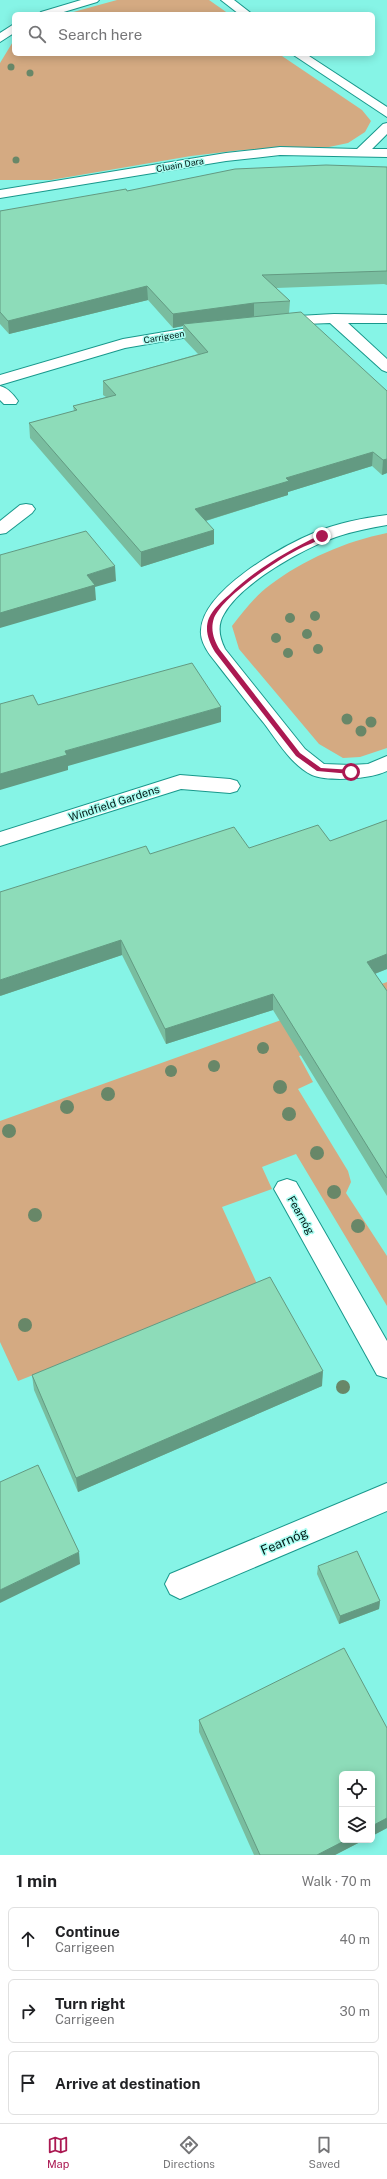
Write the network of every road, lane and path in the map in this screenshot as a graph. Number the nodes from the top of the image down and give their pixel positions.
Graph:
1 (93, 0) edge
2 (227, 0) edge
3 (52, 12) edge
4 (243, 12) edge
5 (12, 29) edge
6 (0, 39) edge
7 (301, 56) edge
8 (387, 113) edge
9 (387, 127) edge
10 (361, 152) junction
11 (387, 153) edge
12 (0, 194) edge
13 (334, 318) junction
14 (387, 319) edge
15 (262, 323) edge
16 (226, 327) edge
17 (387, 367) edge
18 (0, 380) edge
19 (26, 508) dead end
20 (387, 520) edge
21 (0, 529) edge
22 (387, 764) edge
23 (230, 786) dead end
24 (0, 840) edge
25 (287, 1189) dead end
26 (387, 1366) edge
27 (387, 1497) edge
28 (180, 1584) dead end

1 - 3 street
2 - 4 street
5 - 6 street
7 - 8 street
9 - 10 street
10 - 11 street, Cluain Dara
10 - 12 street, Cluain Dara
13 - 14 street
13 - 15 street
13 - 17 street
16 - 18 street, Carrigeen
19 - 21 street
20 - 22 street
23 - 24 street, Windfield Gardens
25 - 26 street, Fearnóg
27 - 28 street, Fearnóg

